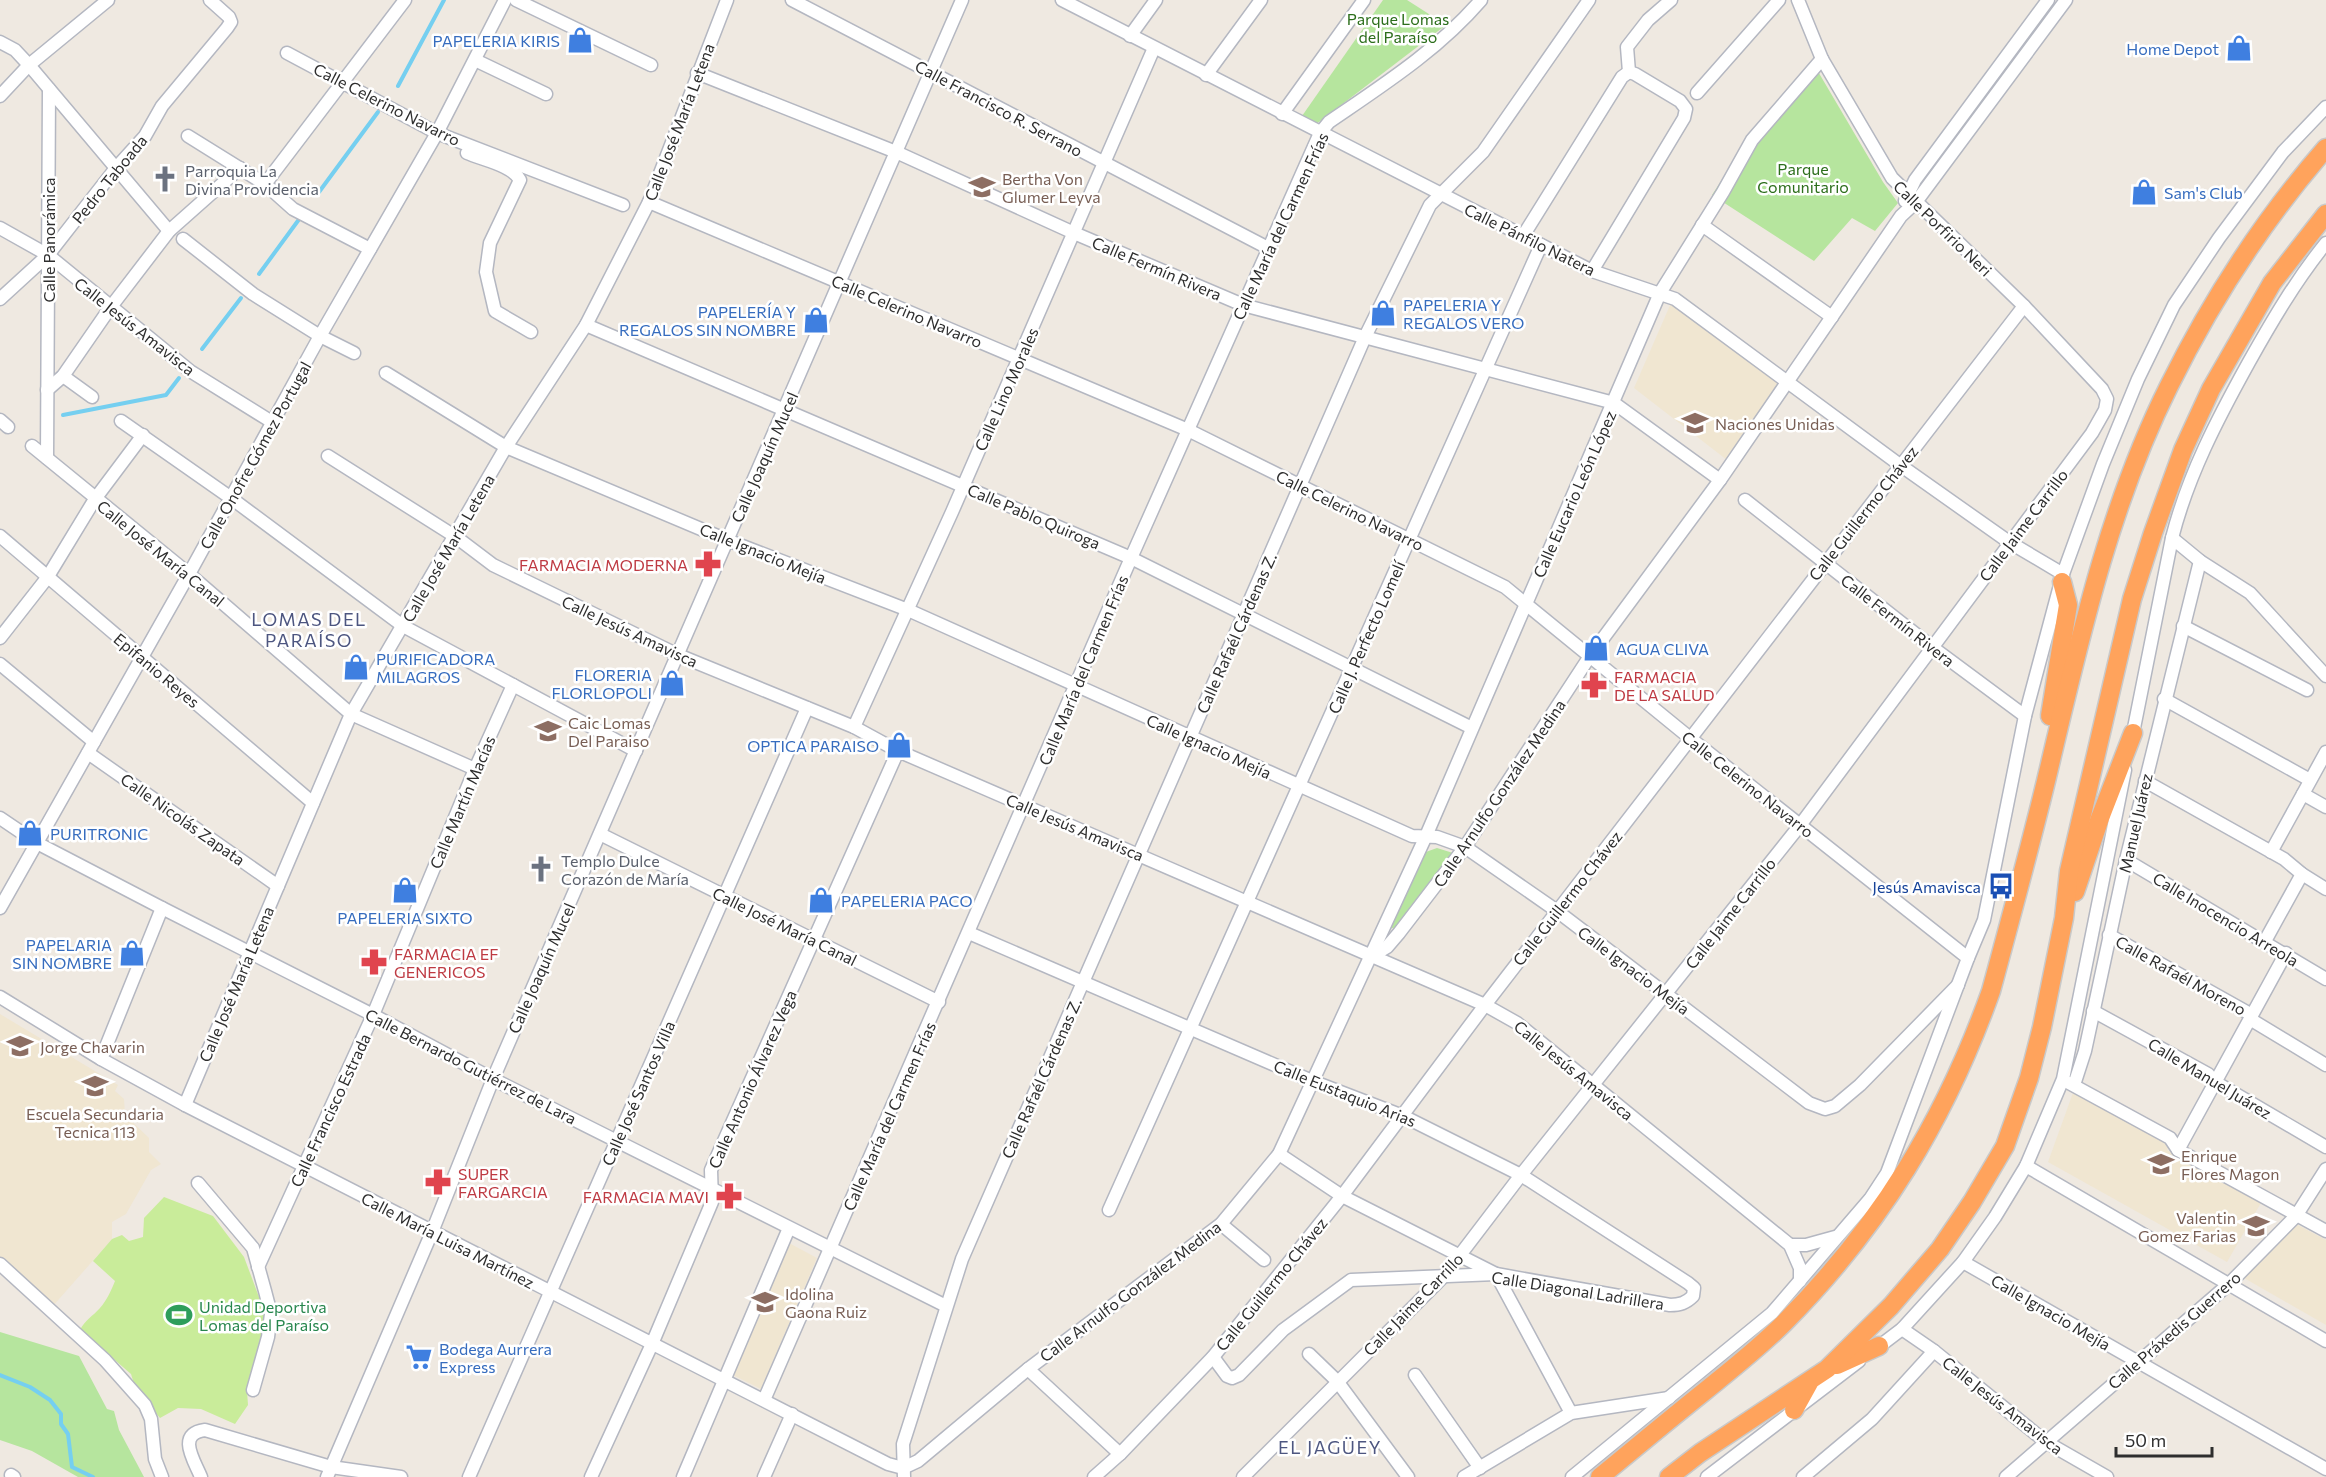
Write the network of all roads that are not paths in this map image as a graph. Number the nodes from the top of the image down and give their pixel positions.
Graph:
1 (108, 0) edge
2 (210, 0) edge
3 (405, 0) edge
4 (505, 0) edge
5 (516, 0) edge
6 (727, 0) edge
7 (792, 0) edge
8 (962, 0) edge
9 (1062, 0) edge
10 (1156, 0) edge
11 (1261, 0) edge
12 (1364, 0) edge
13 (1481, 0) edge
14 (1589, 0) edge
15 (1671, 0) edge
16 (1779, 0) edge
17 (1798, 0) edge
18 (2048, 0) edge
19 (2066, 0) edge
20 (1130, 36) junction
21 (0, 42) edge
22 (1154, 48) junction
23 (287, 53) dead end
24 (1822, 59) junction
25 (475, 60) junction
26 (29, 65) junction
27 (651, 65) dead end
28 (930, 72) junction
29 (1629, 72) junction
30 (697, 73) junction
31 (1206, 75) junction
32 (342, 82) junction
33 (49, 89) junction
34 (1696, 93) dead end
35 (546, 94) dead end
36 (0, 96) edge
37 (2325, 109) edge
38 (1282, 114) junction
39 (1320, 133) junction
40 (441, 135) junction
41 (188, 136) dead end
42 (2326, 148) edge
43 (896, 152) junction
44 (1104, 163) junction
45 (116, 168) junction
46 (240, 168) junction
47 (265, 184) junction
48 (1441, 195) junction
49 (1911, 198) junction
50 (649, 202) junction
51 (623, 205) dead end
52 (2326, 213) edge
53 (1702, 225) junction
54 (0, 228) edge
55 (169, 231) junction
56 (1074, 233) junction
57 (1523, 236) junction
58 (183, 239) dead end
59 (2326, 243) edge
60 (1541, 245) junction
61 (1269, 248) junction
62 (370, 249) junction
63 (48, 255) junction
64 (1592, 271) junction
65 (840, 283) junction
66 (1660, 293) junction
67 (0, 299) edge
68 (1243, 305) junction
69 (2024, 306) junction
70 (110, 308) junction
71 (1832, 317) junction
72 (586, 325) junction
73 (531, 332) dead end
74 (320, 336) junction
75 (1365, 337) junction
76 (354, 353) dead end
77 (1019, 359) junction
78 (1486, 369) junction
79 (386, 373) dead end
80 (63, 376) junction
81 (1788, 382) junction
82 (47, 390) junction
83 (92, 397) dead end
84 (2108, 399) joint
85 (1614, 403) junction
86 (784, 409) junction
87 (122, 421) dead end
88 (272, 422) junction
89 (1188, 430) junction
90 (143, 435) junction
91 (32, 446) dead end
92 (506, 447) junction
93 (328, 456) dead end
94 (47, 458) junction
95 (1900, 465) junction
96 (1720, 480) junction
97 (964, 486) junction
98 (1300, 486) junction
99 (231, 498) junction
100 (95, 499) junction
101 (1745, 500) dead end
102 (0, 537) edge
103 (456, 537) junction
104 (2172, 538) junction
105 (727, 540) junction
106 (1410, 540) junction
107 (2009, 542) junction
108 (1131, 558) junction
109 (2200, 561) junction
110 (1824, 563) junction
111 (189, 574) junction
112 (47, 578) junction
113 (2062, 578) junction
114 (1526, 603) junction
115 (908, 610) junction
116 (1244, 614) junction
117 (403, 626) junction
118 (2183, 626) junction
119 (0, 638) edge
120 (1932, 647) junction
121 (678, 655) junction
122 (1590, 656) junction
123 (142, 657) junction
124 (0, 664) edge
125 (1352, 668) junction
126 (2326, 676) edge
127 (513, 685) junction
128 (1077, 686) junction
129 (2307, 690) dead end
130 (2164, 699) junction
131 (807, 708) junction
132 (351, 714) junction
133 (2025, 716) junction
134 (854, 727) junction
135 (1472, 728) junction
136 (2133, 733) junction
137 (1190, 737) junction
138 (1690, 738) junction
139 (91, 747) junction
140 (636, 751) junction
141 (898, 751) junction
142 (2326, 752) edge
143 (475, 769) junction
144 (2310, 780) junction
145 (2145, 781) junction
146 (2045, 784) junction
147 (1299, 787) junction
148 (2303, 794) junction
149 (313, 803) junction
150 (1025, 806) junction
151 (2326, 807) edge
152 (0, 818) edge
153 (1801, 824) junction
154 (600, 834) junction
155 (1426, 836) junction
156 (37, 843) junction
157 (1465, 847) junction
158 (2271, 852) junction
159 (1139, 855) junction
160 (2126, 860) junction
161 (2302, 874) junction
162 (278, 885) junction
163 (2326, 889) edge
164 (725, 896) junction
165 (1247, 902) junction
166 (0, 908) edge
167 (162, 908) junction
168 (1557, 911) junction
169 (2064, 918) junction
170 (411, 920) joint
171 (969, 933) junction
172 (2109, 935) junction
173 (814, 940) junction
174 (2265, 941) junction
175 (249, 953) junction
176 (2286, 953) junction
177 (1372, 956) junction
178 (1968, 958) junction
179 (2323, 977) edge
180 (1083, 982) junction
181 (1958, 985) junction
182 (1666, 994) junction
183 (0, 997) edge
184 (939, 1002) junction
185 (1485, 1005) junction
186 (2093, 1011) junction
187 (374, 1016) junction
188 (2251, 1017) junction
189 (1190, 1028) junction
190 (101, 1059) junction
191 (2326, 1065) edge
192 (493, 1079) junction
193 (1312, 1081) junction
194 (2068, 1082) junction
195 (2215, 1083) junction
196 (1593, 1086) junction
197 (185, 1105) junction
198 (1403, 1116) junction
199 (617, 1141) junction
200 (2326, 1147) edge
201 (2178, 1150) junction
202 (1279, 1154) junction
203 (304, 1166) junction
204 (2026, 1166) junction
205 (2326, 1169) edge
206 (1521, 1175) junction
207 (198, 1183) dead end
208 (712, 1187) junction
209 (1342, 1196) junction
210 (1109, 1210) dead end
211 (2296, 1216) junction
212 (1221, 1224) junction
213 (789, 1228) junction
214 (2326, 1231) edge
215 (432, 1232) junction
216 (1836, 1237) junction
217 (1790, 1245) junction
218 (831, 1248) junction
219 (1461, 1257) junction
220 (1264, 1260) dead end
221 (1963, 1262) junction
222 (0, 1264) edge
223 (258, 1267) junction
224 (1496, 1274) junction
225 (1443, 1276) junction
226 (1800, 1281) junction
227 (2229, 1284) junction
228 (550, 1292) junction
229 (1693, 1296) joint
230 (946, 1306) junction
231 (1902, 1329) junction
232 (2326, 1341) edge
233 (652, 1344) junction
234 (1879, 1346) junction
235 (1934, 1351) junction
236 (1309, 1354) dead end
237 (1213, 1357) junction
238 (2138, 1362) junction
239 (1028, 1369) junction
240 (1827, 1369) junction
241 (1415, 1375) dead end
242 (725, 1380) junction
243 (1811, 1380) junction
244 (1337, 1382) junction
245 (253, 1390) dead end
246 (1669, 1398) junction
247 (764, 1400) junction
248 (1794, 1410) junction
249 (1571, 1413) junction
250 (792, 1414) junction
251 (2046, 1442) junction
252 (1120, 1454) junction
253 (1479, 1468) junction
254 (2326, 1470) edge
255 (329, 1472) edge
256 (903, 1472) edge
257 (162, 1477) edge
258 (201, 1477) edge
259 (401, 1477) edge
260 (469, 1477) edge
261 (591, 1477) edge
262 (683, 1477) edge
263 (764, 1477) edge
264 (1094, 1477) edge
265 (1243, 1477) edge
266 (1408, 1477) edge
267 (1464, 1477) edge
268 (1572, 1477) edge
269 (1600, 1477) edge
270 (1669, 1477) edge
271 (1707, 1477) edge
272 (1803, 1477) edge
273 (2006, 1477) edge
274 (2107, 1477) edge

1 - 26 street
2 - 45 street, Pedro Taboada
3 - 32 street
4 - 25 street, Calle Onofre Gómez Portugal
5 - 27 street
6 - 30 street, Calle José María Letena
7 - 28 street, Calle Francisco R. Serrano
8 - 28 street, Calle Joaquín Mucel
9 - 20 street, Calle Pánfilo Natera
10 - 20 street
11 - 31 street
12 - 38 street
13 - 39 street, Calle María del Carmen Frías
14 - 48 street, Calle Rafaél Cárdenas Z.
15 - 29 street
16 - 34 street
17 - 24 street, Calle Porfirio Neri
18 - 49 street, Calle Arnulfo González Medina
19 - 49 street, Calle Arnulfo González Medina
20 - 22 street, Calle Pánfilo Natera
21 - 26 street
22 - 31 street, Calle Pánfilo Natera
22 - 44 street, Calle Lino Morales
23 - 32 street, Calle Celerino Navarro
24 - 49 street, Calle Porfirio Neri
24 - 53 street, Calle Eucario León López
25 - 35 street
25 - 40 street, Calle Onofre Gómez Portugal
26 - 33 street
26 - 36 street
28 - 43 street, Calle Joaquín Mucel
28 - 44 street, Calle Francisco R. Serrano
29 - 57 street
29 - 64 street
30 - 43 street, Calle Fermín Rivera
30 - 50 street, Calle José María Letena
31 - 38 street, Calle Pánfilo Natera
32 - 40 street, Calle Celerino Navarro
32 - 47 street
33 - 45 street
33 - 63 street, Calle Panorámica
37 - 113 street
38 - 39 street, Calle Pánfilo Natera
39 - 48 street, Calle Pánfilo Natera
39 - 61 street, Calle María del Carmen Frías
40 - 51 street, Calle Celerino Navarro
40 - 62 street, Calle Onofre Gómez Portugal
40 - 73 street
41 - 46 street
42 - 146 highway
43 - 56 street, Calle Fermín Rivera
43 - 65 street, Calle Joaquín Mucel
44 - 56 street, Calle Lino Morales
44 - 61 street, Calle Francisco R. Serrano
45 - 55 street
45 - 63 street, Pedro Taboada
46 - 47 street
46 - 55 street
47 - 62 street
48 - 57 street, Calle Pánfilo Natera
48 - 75 street, Calle Rafaél Cárdenas Z.
49 - 69 street, Calle Porfirio Neri
49 - 71 street, Calle Arnulfo González Medina
50 - 65 street, Calle Celerino Navarro
50 - 72 street, Calle José María Letena
52 - 169 highway
53 - 66 street, Calle Eucario León López
53 - 71 street
54 - 63 street, Calle Jesús Amavisca
55 - 70 street
56 - 68 street, Calle Fermín Rivera
56 - 77 street, Calle Lino Morales
57 - 60 street, Calle Pánfilo Natera
58 - 74 street
59 - 104 street
60 - 64 street, Calle Pánfilo Natera
60 - 78 street, Calle J. Perfecto Lomelí
61 - 68 street, Calle María del Carmen Frías
62 - 74 street, Calle Onofre Gómez Portugal
63 - 67 street, Pedro Taboada
63 - 70 street, Calle Jesús Amavisca
63 - 82 street, Calle Panorámica
64 - 66 street, Calle Pánfilo Natera
65 - 77 street, Calle Celerino Navarro
65 - 86 street, Calle Joaquín Mucel
66 - 81 street, Calle Pánfilo Natera
66 - 85 street, Calle Eucario León López
68 - 75 street, Calle Fermín Rivera
68 - 89 street, Calle María del Carmen Frías
69 - 84 street, Calle Porfirio Neri
69 - 95 street, Calle Guillermo Chávez
70 - 80 street
70 - 88 street, Calle Jesús Amavisca
71 - 81 street, Calle Arnulfo González Medina
72 - 86 street, Calle Pablo Quiroga
72 - 92 street, Calle José María Letena
74 - 76 street
74 - 88 street, Calle Onofre Gómez Portugal
75 - 78 street, Calle Fermín Rivera
75 - 98 street, Calle Rafaél Cárdenas Z.
77 - 89 street, Calle Celerino Navarro
77 - 97 street, Calle Lino Morales
78 - 85 street, Calle Fermín Rivera
78 - 106 street, Calle J. Perfecto Lomelí
79 - 92 street, Calle Ignacio Mejía
80 - 82 street
80 - 83 street
81 - 95 street, Calle Pánfilo Natera
81 - 96 street, Calle Arnulfo González Medina
82 - 94 street, Calle Panorámica
84 - 107 street, Calle Jaime Carrillo
85 - 96 street, Calle Fermín Rivera
85 - 114 street, Calle Eucario León López
86 - 97 street, Calle Pablo Quiroga
86 - 105 street, Calle Joaquín Mucel
87 - 90 street
88 - 99 street, Calle Onofre Gómez Portugal
89 - 98 street, Calle Celerino Navarro
89 - 108 street, Calle María del Carmen Frías
90 - 99 street
90 - 100 street
91 - 94 street, Calle José María Canal
92 - 103 street, Calle José María Letena
92 - 105 street, Calle Ignacio Mejía
93 - 103 street, Calle Jesús Amavisca
94 - 100 street, Calle José María Canal
95 - 107 street, Calle Pánfilo Natera
95 - 110 street, Calle Guillermo Chávez
96 - 122 street, Calle Arnulfo González Medina
97 - 108 street, Calle Pablo Quiroga
97 - 115 street, Calle Lino Morales
98 - 106 street, Calle Celerino Navarro
98 - 116 street, Calle Rafaél Cárdenas Z.
99 - 111 street, Calle Onofre Gómez Portugal
99 - 117 street
100 - 111 street, Calle José María Canal
100 - 112 street
101 - 110 street, Calle Fermín Rivera
102 - 112 street, Epifanio Reyes
103 - 117 street, Calle José María Letena
103 - 121 street, Calle Jesús Amavisca
104 - 109 street
104 - 136 street
105 - 115 street, Calle Ignacio Mejía
105 - 121 street, Calle Joaquín Mucel
106 - 114 street, Calle Celerino Navarro
106 - 125 street, Calle J. Perfecto Lomelí
107 - 113 street, Calle Pánfilo Natera
107 - 120 street, Calle Jaime Carrillo
108 - 116 street, Calle Pablo Quiroga
108 - 128 street, Calle María del Carmen Frías
109 - 118 street, Manuel Juárez
109 - 126 street
110 - 120 street, Calle Fermín Rivera
110 - 138 street, Calle Guillermo Chávez
111 - 123 street, Calle Onofre Gómez Portugal
111 - 132 street, Calle José María Canal
112 - 119 street
112 - 123 street, Epifanio Reyes
113 - 133 street
113 - 146 highway
114 - 122 street, Calle Celerino Navarro
114 - 135 street, Calle Eucario León López
115 - 128 street, Calle Ignacio Mejía
115 - 134 street, Calle Lino Morales
116 - 125 street, Calle Pablo Quiroga
116 - 137 street, Calle Rafaél Cárdenas Z.
117 - 127 street
117 - 132 street, Calle José María Letena
118 - 129 street
118 - 130 street, Manuel Juárez
120 - 133 street, Calle Fermín Rivera
120 - 153 street, Calle Jaime Carrillo
121 - 131 street, Calle Jesús Amavisca
121 - 140 street, Calle Joaquín Mucel
122 - 138 street, Calle Celerino Navarro
122 - 157 street, Calle Arnulfo González Medina
123 - 139 street, Calle Onofre Gómez Portugal
123 - 149 street, Epifanio Reyes
124 - 139 street, Calle Nicolás Zapata
125 - 135 street, Calle Pablo Quiroga
125 - 147 street, Calle J. Perfecto Lomelí
127 - 140 street
127 - 143 street, Calle Martín Macías
128 - 137 street, Calle Ignacio Mejía
128 - 150 street, Calle María del Carmen Frías
130 - 144 street
130 - 145 street, Manuel Juárez
131 - 134 street, Calle Jesús Amavisca
131 - 164 street, Calle José Santos Villa
132 - 143 street, Calle José María Canal
132 - 149 street, Calle José María Letena
133 - 178 street
134 - 141 street, Calle Jesús Amavisca
135 - 155 street, Calle Eucario León López
136 - 169 highway
136 - 194 street
137 - 147 street, Calle Ignacio Mejía
137 - 159 street, Calle Rafaél Cárdenas Z.
138 - 153 street, Calle Celerino Navarro
138 - 168 street, Calle Guillermo Chávez
139 - 156 street, Calle Onofre Gómez Portugal
139 - 162 street, Calle Nicolás Zapata
140 - 154 street, Calle Joaquín Mucel
141 - 150 street, Calle Jesús Amavisca
141 - 173 street, Calle Antonio Álvarez Vega
142 - 144 street
143 - 170 street, Calle Martín Macías
144 - 148 street
145 - 158 street
145 - 160 street, Manuel Juárez
146 - 269 highway
147 - 155 street, Calle Ignacio Mejía
147 - 165 street, Calle J. Perfecto Lomelí
148 - 151 street
148 - 158 street
149 - 162 street, Calle José María Letena
150 - 159 street, Calle Jesús Amavisca
150 - 171 street, Calle María del Carmen Frías
152 - 156 street, Calle Bernardo Gutiérrez de Lara
153 - 178 street, Calle Celerino Navarro
153 - 182 street, Calle Jaime Carrillo
154 - 164 street, Calle José María Canal
154 - 192 street, Calle Joaquín Mucel
155 - 157 street, Calle Ignacio Mejía
155 - 177 street, Calle Eucario León López
156 - 166 street, Calle Onofre Gómez Portugal
156 - 167 street, Calle Bernardo Gutiérrez de Lara
157 - 168 street, Calle Ignacio Mejía
157 - 177 street, Calle Arnulfo González Medina
158 - 161 street
159 - 165 street, Calle Jesús Amavisca
159 - 180 street, Calle Rafaél Cárdenas Z.
160 - 172 street, Manuel Juárez
160 - 174 street, Calle Inocencio Arreola
161 - 163 street
161 - 174 street
162 - 175 street, Calle José María Letena
164 - 173 street, Calle José María Canal
164 - 199 street, Calle José Santos Villa
165 - 177 street, Calle Jesús Amavisca
165 - 189 street, Calle J. Perfecto Lomelí
167 - 175 street, Calle Bernardo Gutiérrez de Lara
167 - 190 street
168 - 182 street, Calle Ignacio Mejía
168 - 185 street, Calle Guillermo Chávez
169 - 240 highway
170 - 187 street, Calle Francisco Estrada
171 - 180 street, Calle Eustaquio Arias
171 - 184 street, Calle María del Carmen Frías
172 - 186 street, Manuel Juárez
172 - 188 street, Calle Rafaél Moreno
173 - 184 street, Calle José María Canal
173 - 208 street, Calle Antonio Álvarez Vega
174 - 176 street, Calle Inocencio Arreola
175 - 187 street, Calle Bernardo Gutiérrez de Lara
175 - 197 street, Calle José María Letena
176 - 179 street, Calle Inocencio Arreola
176 - 188 street
177 - 185 street, Calle Jesús Amavisca
177 - 193 street, Calle Arnulfo González Medina
178 - 181 street
180 - 189 street, Calle Eustaquio Arias
180 - 230 street, Calle Rafaél Cárdenas Z.
181 - 182 street, Calle Ignacio Mejía
181 - 216 street
182 - 196 street, Calle Jaime Carrillo
183 - 190 street, Calle María Luisa Martínez
184 - 218 street, Calle María del Carmen Frías
185 - 196 street, Calle Jesús Amavisca
185 - 198 street, Calle Guillermo Chávez
186 - 194 street, Manuel Juárez
186 - 195 street, Calle Manuel Juárez
187 - 192 street, Calle Bernardo Gutiérrez de Lara
187 - 203 street, Calle Francisco Estrada
188 - 191 street, Calle Rafaél Moreno
188 - 195 street
189 - 193 street, Calle Eustaquio Arias
189 - 210 street, Calle J. Perfecto Lomelí
190 - 197 street, Calle María Luisa Martínez
192 - 199 street, Calle Bernardo Gutiérrez de Lara
192 - 215 street, Calle Joaquín Mucel
193 - 198 street, Calle Eustaquio Arias
193 - 202 street, Calle Arnulfo González Medina
194 - 201 street
194 - 204 street
195 - 200 street, Calle Manuel Juárez
195 - 201 street
196 - 206 street, Calle Jaime Carrillo
196 - 217 street, Calle Jesús Amavisca
197 - 203 street, Calle María Luisa Martínez
198 - 206 street, Calle Eustaquio Arias
198 - 209 street, Calle Guillermo Chávez
199 - 208 street, Calle Bernardo Gutiérrez de Lara
199 - 228 street, Calle José Santos Villa
201 - 211 street
202 - 209 street
202 - 212 street, Calle Arnulfo González Medina
203 - 215 street, Calle María Luisa Martínez
203 - 223 street, Calle Francisco Estrada
204 - 221 street
204 - 227 street
205 - 211 street, Calle Práxedis Guerrero
206 - 219 street, Calle Jaime Carrillo
206 - 229 street, Calle Eustaquio Arias
207 - 223 street
208 - 213 street, Calle Bernardo Gutiérrez de Lara
208 - 233 street, Calle Antonio Álvarez Vega
209 - 219 street
209 - 237 street, Calle Guillermo Chávez
211 - 214 street
211 - 227 street, Calle Práxedis Guerrero
212 - 220 street
212 - 239 street, Calle Arnulfo González Medina
213 - 218 street, Calle Bernardo Gutiérrez de Lara
213 - 242 street
215 - 228 street, Calle María Luisa Martínez
215 - 255 street, Calle Joaquín Mucel
216 - 217 street
216 - 226 street
217 - 226 street
218 - 230 street, Calle Bernardo Gutiérrez de Lara
218 - 247 street, Calle María del Carmen Frías
219 - 224 street
219 - 225 street, Calle Jaime Carrillo
221 - 231 street
221 - 238 street, Calle Ignacio Mejía
222 - 257 street
223 - 245 street
224 - 225 street, Calle Diagonal Ladrillera
224 - 229 street, Calle Diagonal Ladrillera
224 - 249 street
225 - 237 street, Calle Diagonal Ladrillera
225 - 244 street, Calle Jaime Carrillo
226 - 246 street
227 - 232 street
227 - 238 street, Calle Práxedis Guerrero
228 - 233 street, Calle María Luisa Martínez
228 - 260 street, Calle José Santos Villa
230 - 256 street, Calle Rafaél Cárdenas Z.
231 - 234 street
231 - 235 street, Calle Jesús Amavisca
233 - 242 street, Calle María Luisa Martínez
233 - 261 street, Calle Antonio Álvarez Vega
234 - 240 highway
234 - 248 street
235 - 251 street, Calle Jesús Amavisca
235 - 272 street
236 - 244 street
237 - 252 street, Calle Guillermo Chávez
238 - 251 street, Calle Práxedis Guerrero
238 - 254 street, Calle Ignacio Mejía
239 - 252 street
239 - 256 street, Calle Arnulfo González Medina
240 - 243 highway
241 - 253 street
242 - 247 street, Calle María Luisa Martínez
242 - 262 street
243 - 248 highway
243 - 270 highway
244 - 265 street, Calle Jaime Carrillo
244 - 266 street
246 - 249 street
246 - 268 street
247 - 250 street, Calle María Luisa Martínez
248 - 271 street
249 - 253 street
250 - 256 street, Calle María Luisa Martínez
250 - 263 street
251 - 273 street, Calle Práxedis Guerrero
251 - 274 street, Calle Jesús Amavisca
252 - 264 street, Calle Guillermo Chávez
253 - 267 street
255 - 258 street
255 - 259 street

